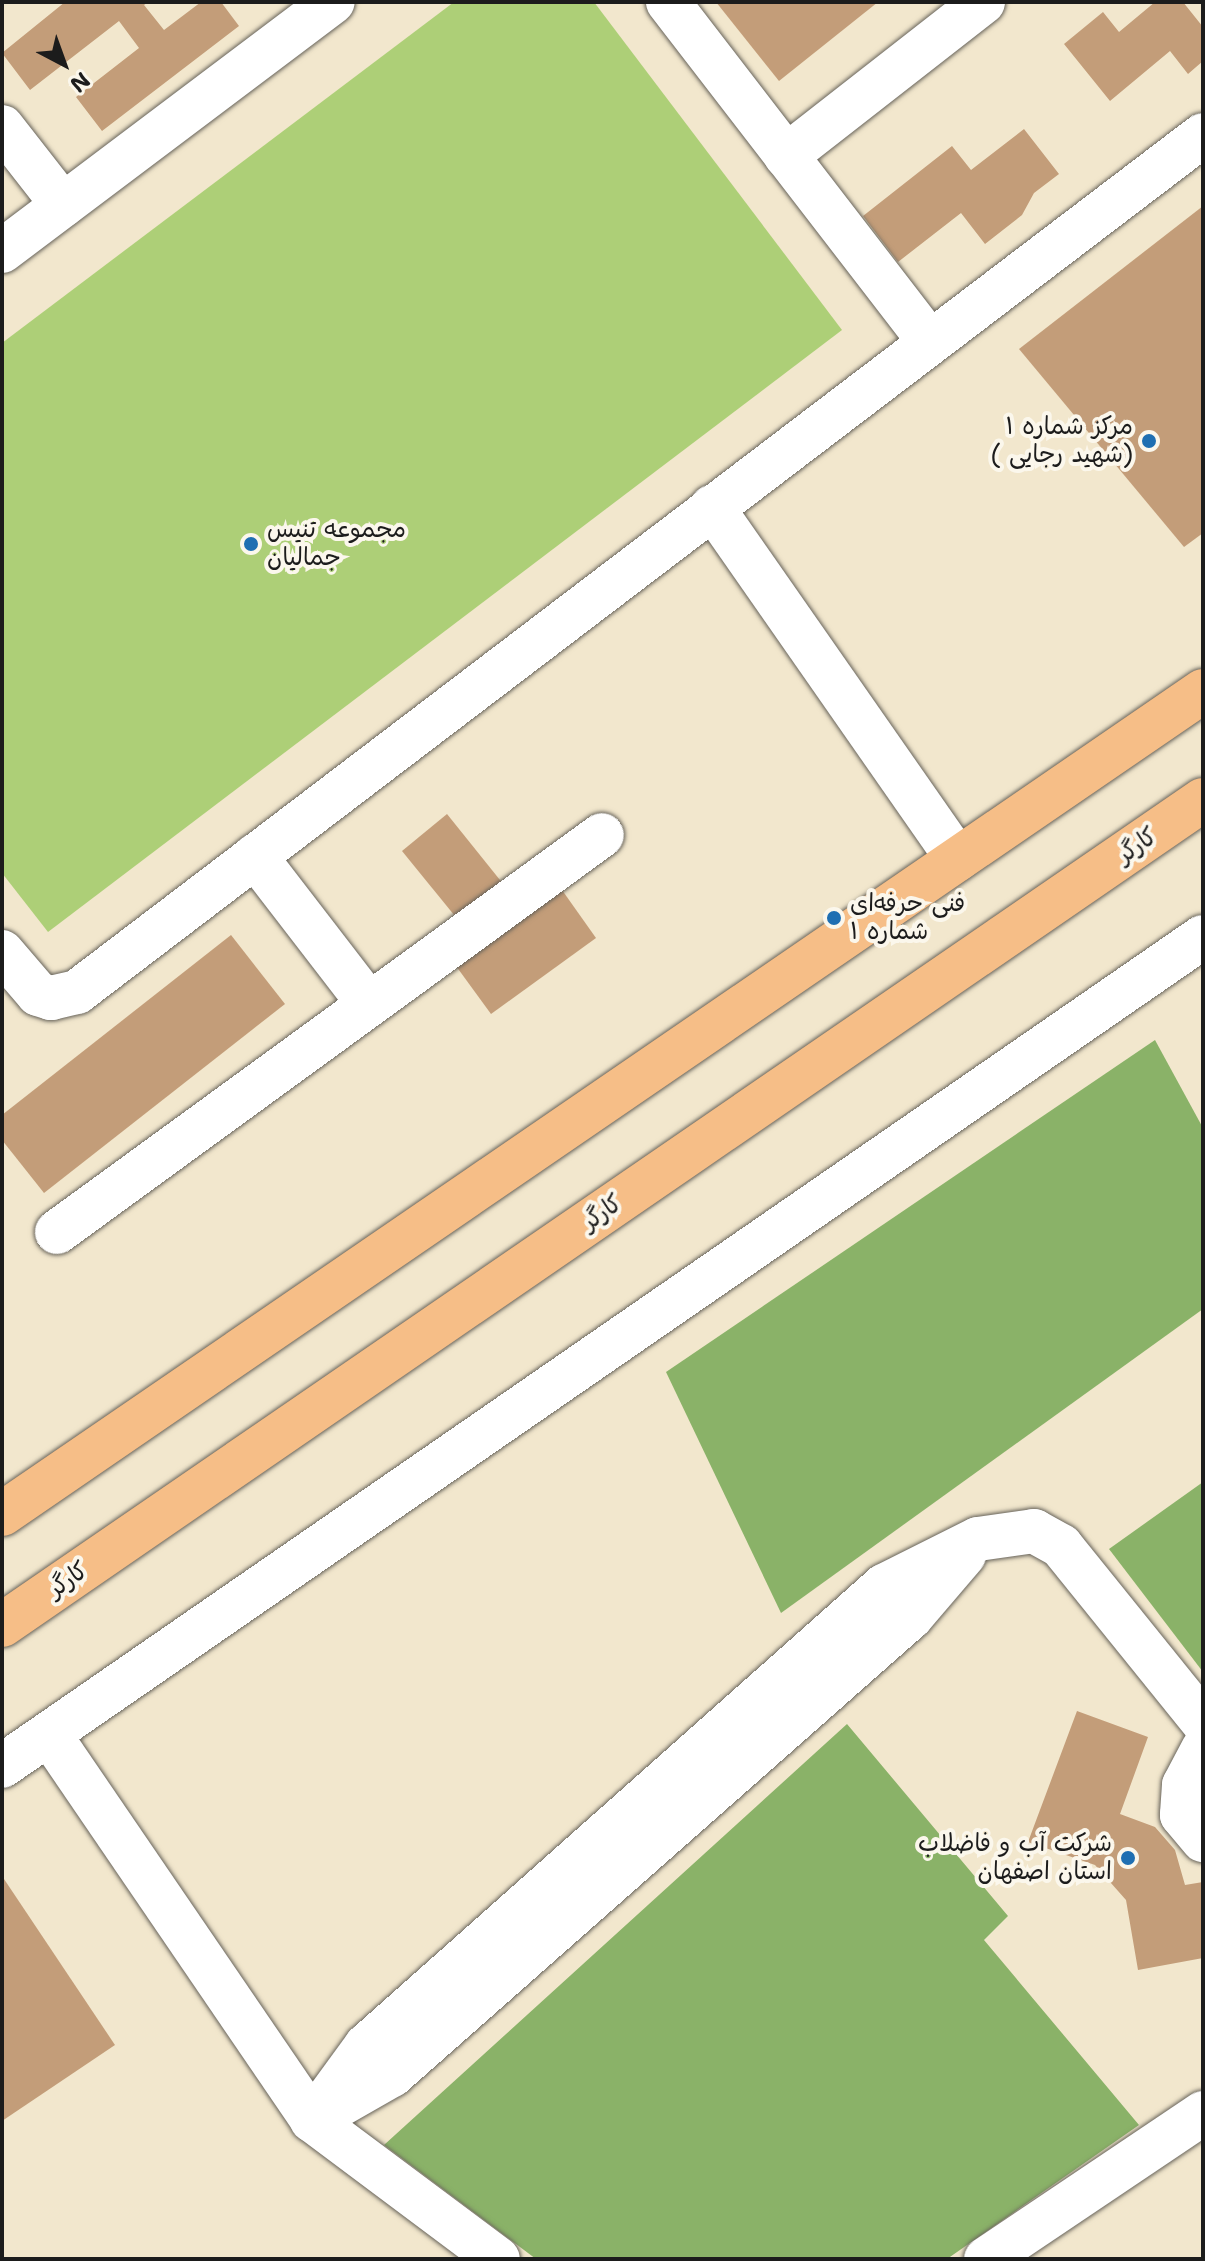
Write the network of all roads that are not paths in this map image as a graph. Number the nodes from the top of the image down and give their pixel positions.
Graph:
1 (333, 2) edge
2 (668, 2) edge
3 (983, 2) edge
4 (2, 127) edge
5 (1203, 135) edge
6 (786, 156) junction
7 (63, 205) junction
8 (2, 251) edge
9 (930, 342) junction
10 (712, 507) junction
11 (1203, 691) edge
12 (1203, 800) edge
13 (602, 835) dead end
14 (255, 856) junction
15 (958, 859) junction
16 (1203, 937) edge
17 (2, 952) edge
18 (369, 1004) junction
19 (57, 1232) dead end
20 (2, 1514) edge
21 (2, 1625) edge
22 (1203, 1722) edge
23 (49, 1734) junction
24 (1203, 1749) edge
25 (2, 1766) edge
26 (1203, 1840) edge
27 (1203, 2113) edge
28 (312, 2120) junction
29 (498, 2259) edge
30 (986, 2259) edge

1 - 7 lane
2 - 6 lane
3 - 6 lane
4 - 7 lane
5 - 9 lane
6 - 9 lane
7 - 8 lane
9 - 10 lane
10 - 14 lane
10 - 15 lane
11 - 15 main road
12 - 21 main road, کارگر
13 - 18 lane
14 - 17 lane
14 - 18 lane
15 - 20 main road
16 - 23 lane
18 - 19 lane
22 - 28 lane
23 - 25 lane
23 - 28 lane
24 - 26 lane
27 - 30 lane
28 - 29 lane

